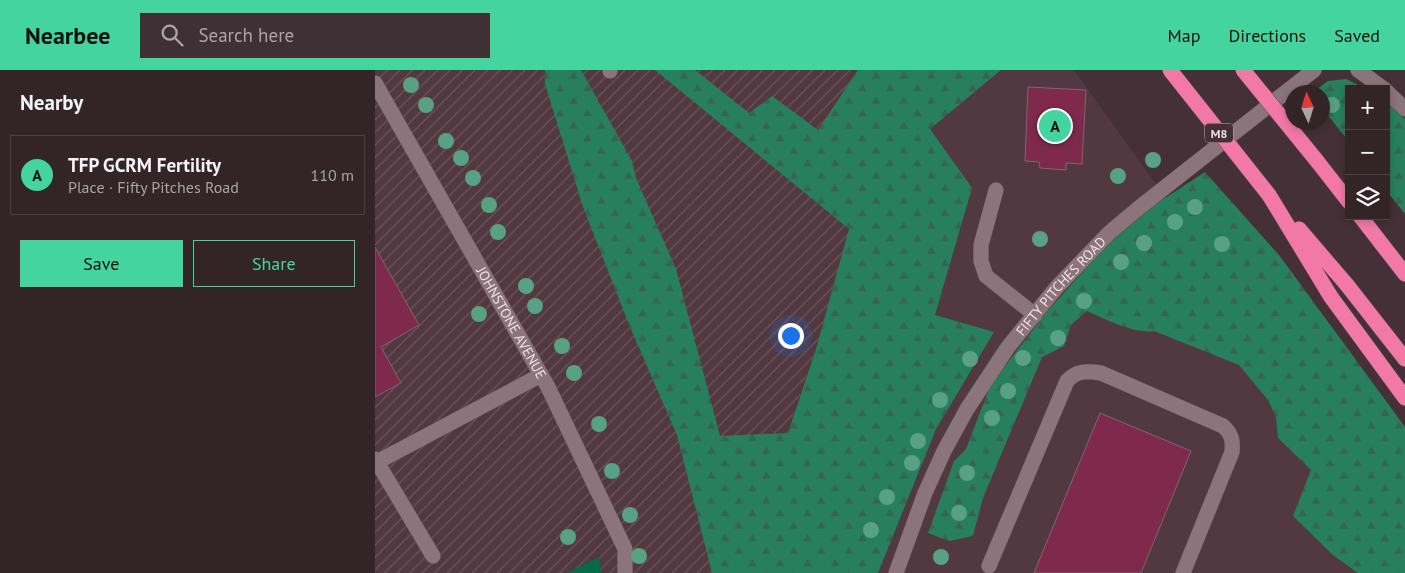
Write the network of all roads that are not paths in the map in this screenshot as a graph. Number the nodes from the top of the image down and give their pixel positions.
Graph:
1 (1169, 70) edge
2 (1243, 70) edge
3 (1314, 70) edge
4 (1358, 70) edge
5 (375, 83) edge
6 (1378, 85) edge
7 (1390, 95) edge
8 (1405, 109) edge
9 (997, 190) dead end
10 (1269, 195) junction
11 (1345, 197) edge
12 (1363, 220) edge
13 (1405, 274) edge
14 (1035, 315) junction
15 (1405, 360) edge
16 (541, 375) junction
17 (1405, 398) edge
18 (376, 461) edge
19 (433, 556) dead end
20 (989, 566) dead end
21 (625, 573) edge
22 (896, 573) edge
23 (1183, 573) edge

1 - 10 highway, M8, bridge
2 - 11 highway, bridge
3 - 14 street, FIFTY PITCHES ROAD
4 - 6 street
5 - 16 street, JOHNSTONE AVENUE
7 - 8 street
9 - 14 street
10 - 15 highway, M8
10 - 17 highway
12 - 13 highway
14 - 22 street, FIFTY PITCHES ROAD
16 - 18 street
16 - 21 street, JOHNSTONE AVENUE
18 - 19 street
20 - 23 street

